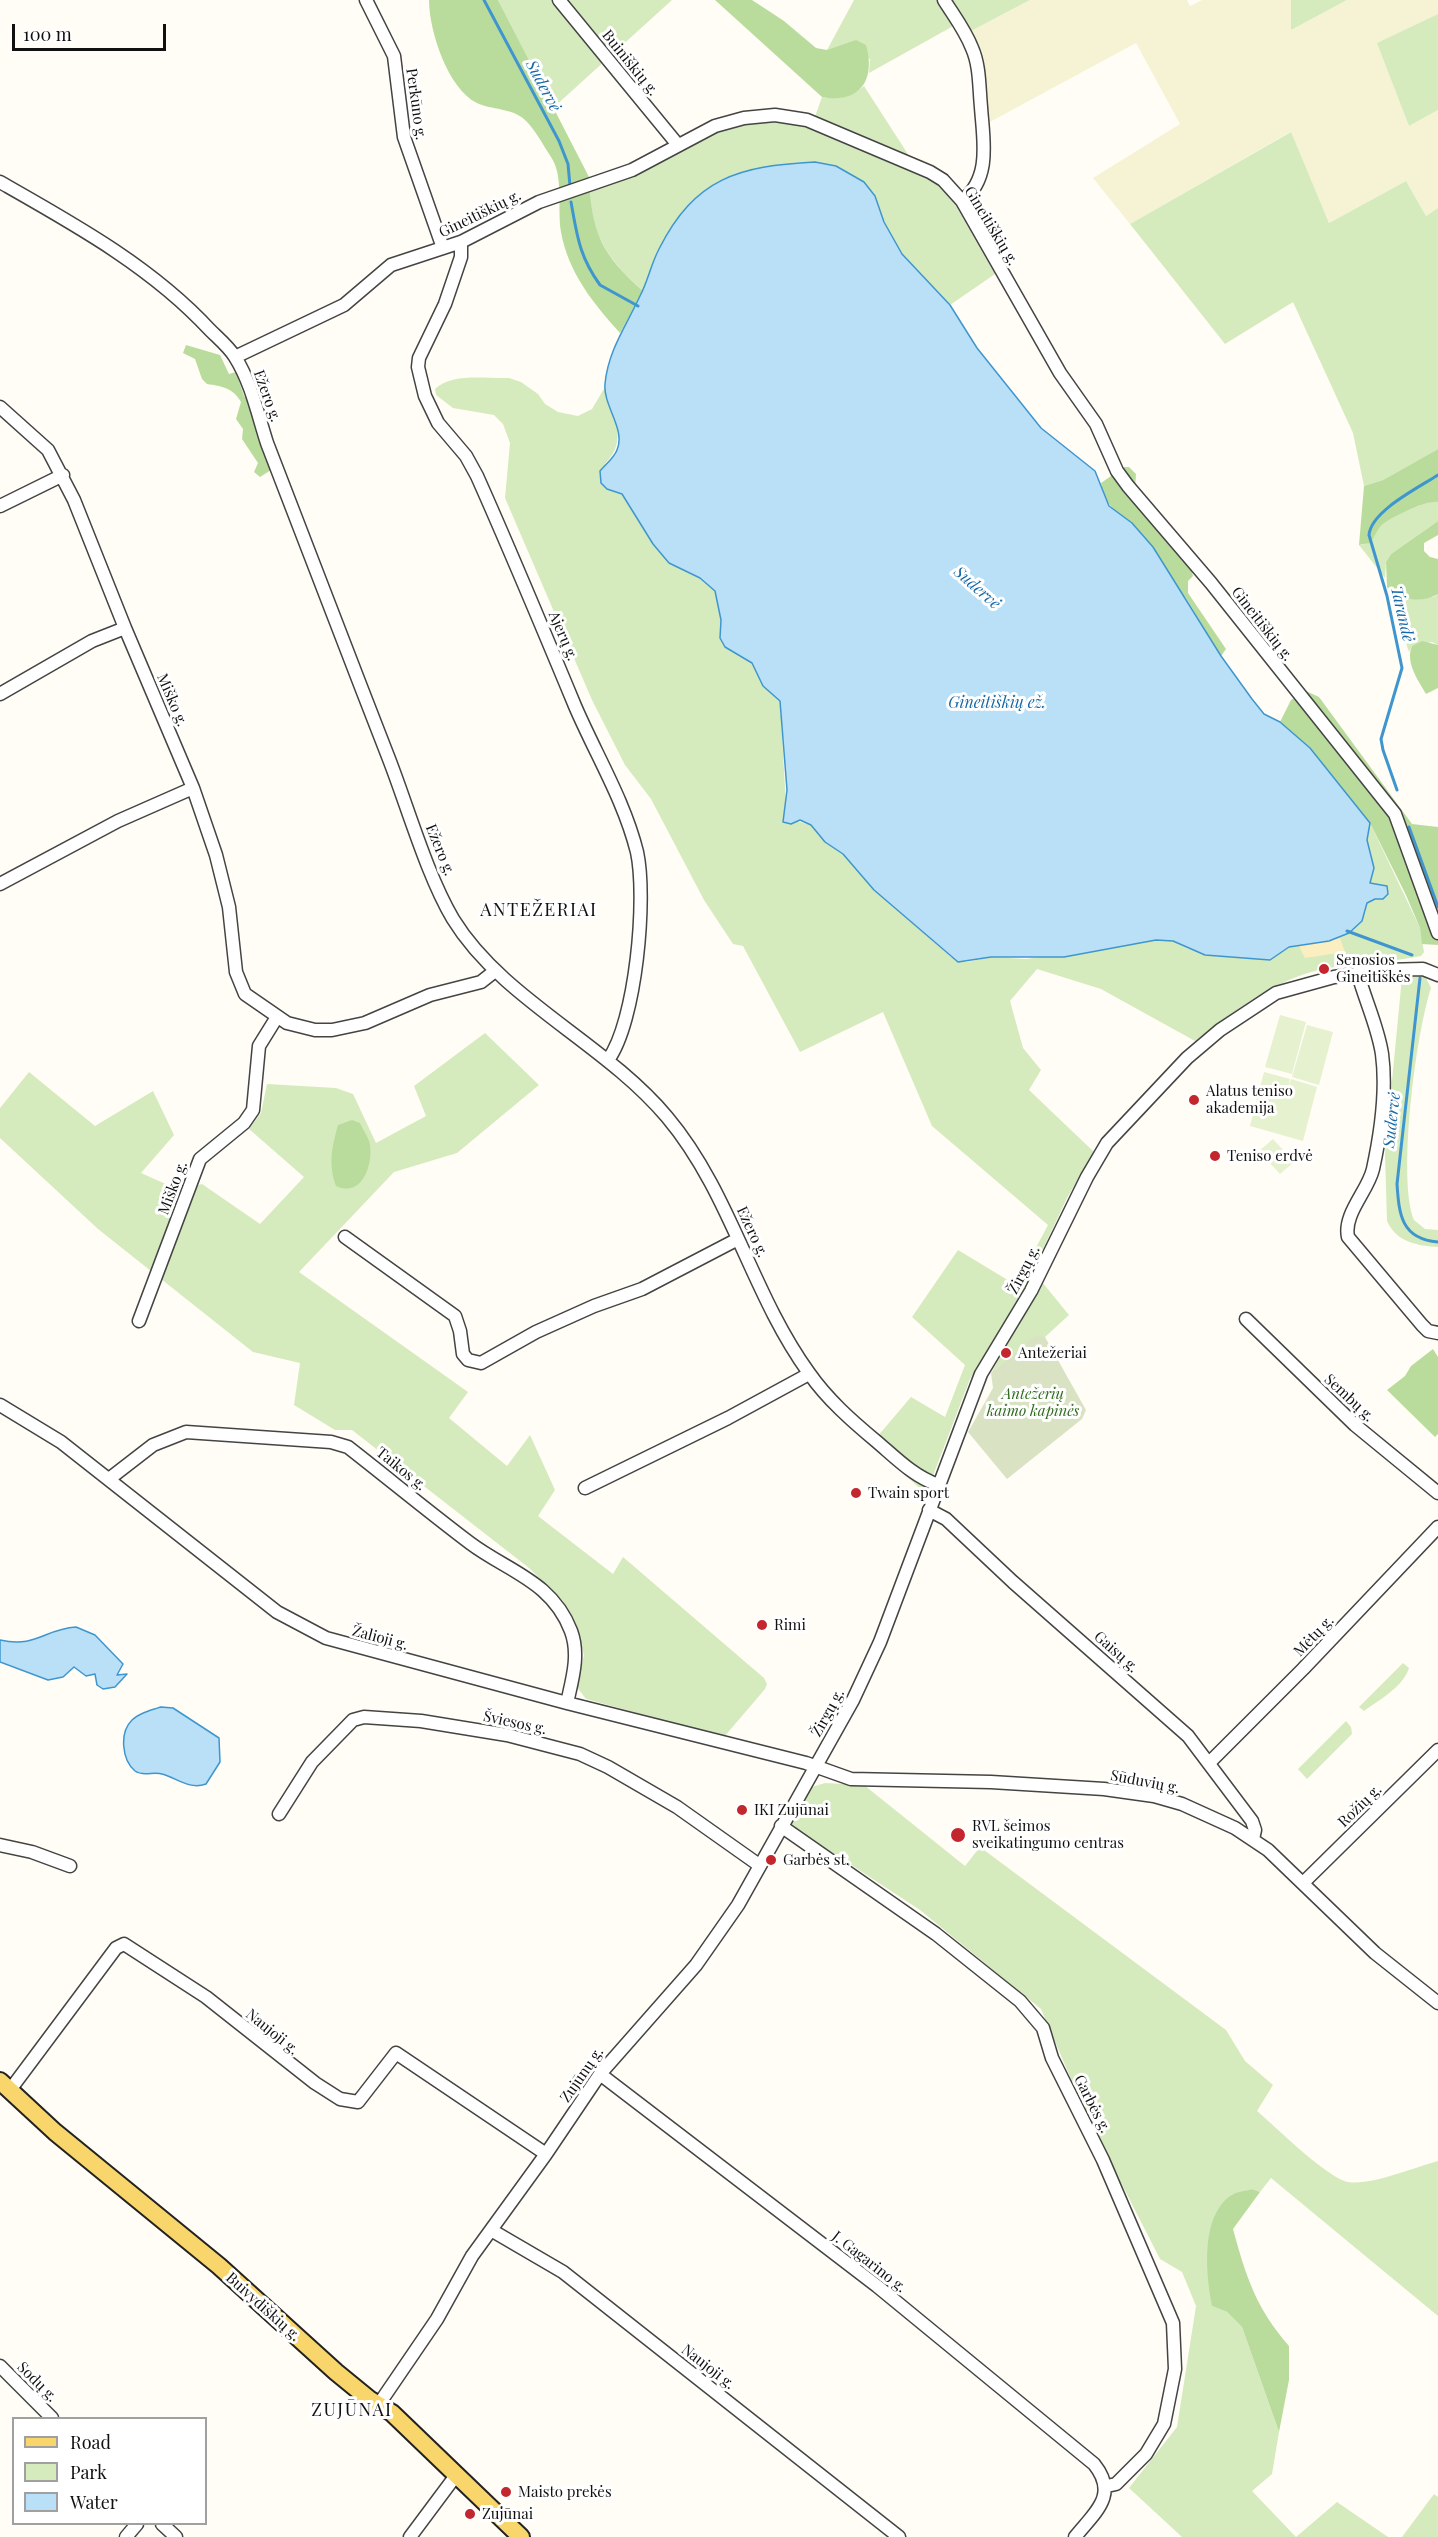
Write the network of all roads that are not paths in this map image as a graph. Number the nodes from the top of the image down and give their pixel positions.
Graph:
1 (366, 0) edge
2 (559, 0) edge
3 (944, 0) edge
4 (678, 146) junction
5 (0, 182) edge
6 (962, 201) junction
7 (460, 242) junction
8 (443, 248) junction
9 (235, 357) junction
10 (0, 407) edge
11 (63, 475) junction
12 (0, 506) edge
13 (125, 628) junction
14 (0, 694) edge
15 (193, 788) junction
16 (0, 884) edge
17 (1438, 933) edge
18 (495, 971) junction
19 (1437, 972) edge
20 (1358, 974) junction
21 (277, 1017) junction
22 (608, 1060) junction
23 (345, 1237) dead end
24 (738, 1239) junction
25 (1245, 1319) dead end
26 (138, 1321) dead end
27 (1438, 1333) edge
28 (809, 1374) junction
29 (0, 1405) edge
30 (109, 1479) junction
31 (938, 1485) junction
32 (585, 1488) dead end
33 (1438, 1493) edge
34 (929, 1510) junction
35 (1438, 1527) edge
36 (567, 1703) junction
37 (1438, 1750) edge
38 (1209, 1762) junction
39 (814, 1768) junction
40 (279, 1814) dead end
41 (781, 1826) junction
42 (1253, 1839) junction
43 (0, 1845) edge
44 (759, 1865) junction
45 (69, 1866) dead end
46 (1303, 1883) junction
47 (1438, 2003) edge
48 (600, 2074) junction
49 (5, 2085) edge
50 (546, 2154) junction
51 (491, 2230) junction
52 (0, 2366) edge
53 (379, 2404) junction
54 (51, 2417) edge
55 (457, 2474) junction
56 (1107, 2486) junction
57 (135, 2525) edge
58 (164, 2525) edge
59 (126, 2537) edge
60 (176, 2537) edge
61 (410, 2537) edge
62 (522, 2537) edge
63 (899, 2537) edge
64 (1075, 2537) edge

1 - 8 street, Perkūno g.
2 - 4 street, Buiniškių g.
3 - 6 street
4 - 6 street, Gineitiškių g.
4 - 7 street, Gineitiškių g.
5 - 9 street, Ežero g.
6 - 17 street, Gineitiškių g.
7 - 8 street, Gineitiškių g.
7 - 22 street, Ajerų g.
8 - 9 street, Gineitiškių g.
9 - 18 street, Ežero g.
10 - 11 street, Miško g.
11 - 12 street
11 - 13 street, Miško g.
13 - 14 street
13 - 15 street, Miško g.
15 - 16 street
15 - 21 street, Miško g.
18 - 21 street, Miško g.
18 - 22 street, Ežero g.
19 - 20 street, Žirgų g.
20 - 27 street
20 - 31 street, Žirgų g.
21 - 26 street, Miško g.
22 - 24 street, Ežero g.
23 - 24 street
24 - 28 street, Ežero g.
25 - 33 street, Sembų g.
28 - 31 street, Ežero g.
28 - 32 street
29 - 30 street, Žalioji g.
30 - 36 street, Žalioji g.
30 - 36 street, Taikos g.
31 - 34 street, Žirgų g.
34 - 38 street, Gaisų g.
34 - 39 street, Žirgų g.
35 - 38 street, Mėtų g.
36 - 39 street, Žalioji g.
37 - 46 street, Rožių g.
38 - 42 street, Gaisų g.
39 - 41 street, Zujūnų g.
39 - 42 street, Sūduvių g.
40 - 44 street, Šviesos g.
41 - 44 street, Zujūnų g.
41 - 56 street, Garbės g.
42 - 46 street, Sūduvių g.
43 - 45 street
44 - 48 street, Zujūnų g.
46 - 47 street, Sūduvių g.
48 - 50 street, Zujūnų g.
48 - 56 street, J. Gagarino g.
49 - 50 street, Naujoji g.
49 - 53 main road, Buivydiškių g.
50 - 51 street, Zujūnų g.
51 - 53 street, Zujūnų g.
51 - 63 street, Naujoji g.
52 - 54 street, Sodų g.
53 - 55 main road, Buivydiškių g.
55 - 61 street
55 - 62 main road, Buivydiškių g.
56 - 64 street
57 - 59 street
58 - 60 street

